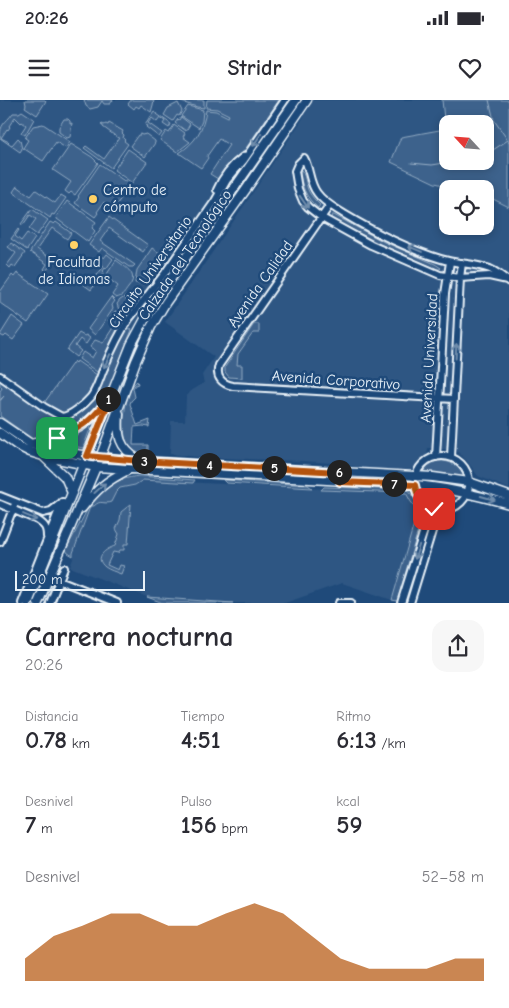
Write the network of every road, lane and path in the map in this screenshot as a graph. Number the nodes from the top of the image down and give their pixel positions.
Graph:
1 (285, 100) edge
2 (296, 100) edge
3 (307, 100) edge
4 (330, 205) junction
5 (322, 218) junction
6 (450, 262) junction
7 (462, 263) junction
8 (447, 277) junction
9 (460, 278) junction
10 (508, 281) edge
11 (0, 376) edge
12 (220, 379) joint
13 (112, 394) junction
14 (438, 398) junction
15 (454, 399) junction
16 (121, 404) junction
17 (0, 423) edge
18 (0, 433) edge
19 (31, 444) junction
20 (43, 456) junction
21 (87, 456) junction
22 (436, 457) junction
23 (100, 458) junction
24 (451, 458) junction
25 (140, 461) junction
26 (83, 465) junction
27 (96, 467) junction
28 (130, 470) junction
29 (340, 472) junction
30 (416, 476) junction
31 (340, 482) junction
32 (469, 482) junction
33 (415, 485) junction
34 (467, 493) junction
35 (71, 494) junction
36 (0, 496) edge
37 (509, 496) edge
38 (15, 502) junction
39 (62, 502) junction
40 (0, 504) edge
41 (509, 504) edge
42 (426, 505) junction
43 (12, 509) junction
44 (443, 511) junction
45 (76, 516) junction
46 (47, 540) junction
47 (0, 542) edge
48 (64, 568) dead end
49 (36, 570) junction
50 (51, 572) junction
51 (59, 580) junction
52 (34, 588) junction
53 (22, 603) edge
54 (28, 603) edge
55 (38, 603) edge
56 (50, 603) edge
57 (117, 603) edge
58 (339, 603) edge
59 (351, 603) edge
60 (401, 603) edge
61 (410, 603) edge

1 -> 11 street, Circuito Universitario
2 - 13 main road, Calzada del Tecnológico
3 - 16 main road, Calzada del Tecnológico
4 - 5 street, Avenida Calidad
4 -> 5 street
6 -> 4 street
5 - 8 street
5 - 12 street, Avenida Calidad
6 - 7 street
6 - 8 street, Avenida Universidad
7 - 9 street, Avenida Universidad
7 - 10 street
8 - 9 street
8 - 14 street, Avenida Universidad
9 - 10 street
15 -> 9 street, Avenida Universidad
12 - 14 street, Avenida Corporativo
13 - 19 main road
13 - 21 main road, Calzada del Tecnológico
14 - 15 street, Avenida Corporativo
14 - 22 street, Avenida Universidad
15 - 24 street, Avenida Universidad
16 - 23 main road, Calzada del Tecnológico
16 - 25 main road
17 - 19 main road
18 - 20 main road
19 - 21 main road
20 - 26 main road
20 - 35 main road
21 - 23 main road
21 - 26 main road, Calzada del Tecnológico
22 - 24 street
22 - 30 street
23 - 25 main road
23 - 27 main road, Calzada del Tecnológico
24 - 32 street
25 - 29 main road
26 - 27 main road
26 - 35 main road, Calzada del Tecnológico
27 - 28 main road
27 - 45 main road, Calzada del Tecnológico
28 - 31 main road
45 -> 28 main road
29 - 30 main road
29 - 31 main road
30 - 32 main road
30 - 33 street
31 - 33 main road
32 - 34 street
32 - 37 main road
33 - 34 main road
33 - 42 street
34 -> 41 main road
34 - 44 street
35 - 39 street
35 - 52 main road, Calzada del Tecnológico
36 - 38 street
38 - 39 street
38 - 43 street
39 - 46 street
40 - 43 street
42 - 44 street
42 -> 60 street
43 -> 46 street
43 - 47 street
44 - 61 street
45 - 50 main road, Calzada del Tecnológico
46 - 49 street
48 - 51 street
49 - 52 main road
49 - 53 street
50 - 51 street
50 - 55 main road, Calzada del Tecnológico
51 - 56 street
51 - 57 street
52 - 54 main road, Calzada del Tecnológico
58 - 59 street

